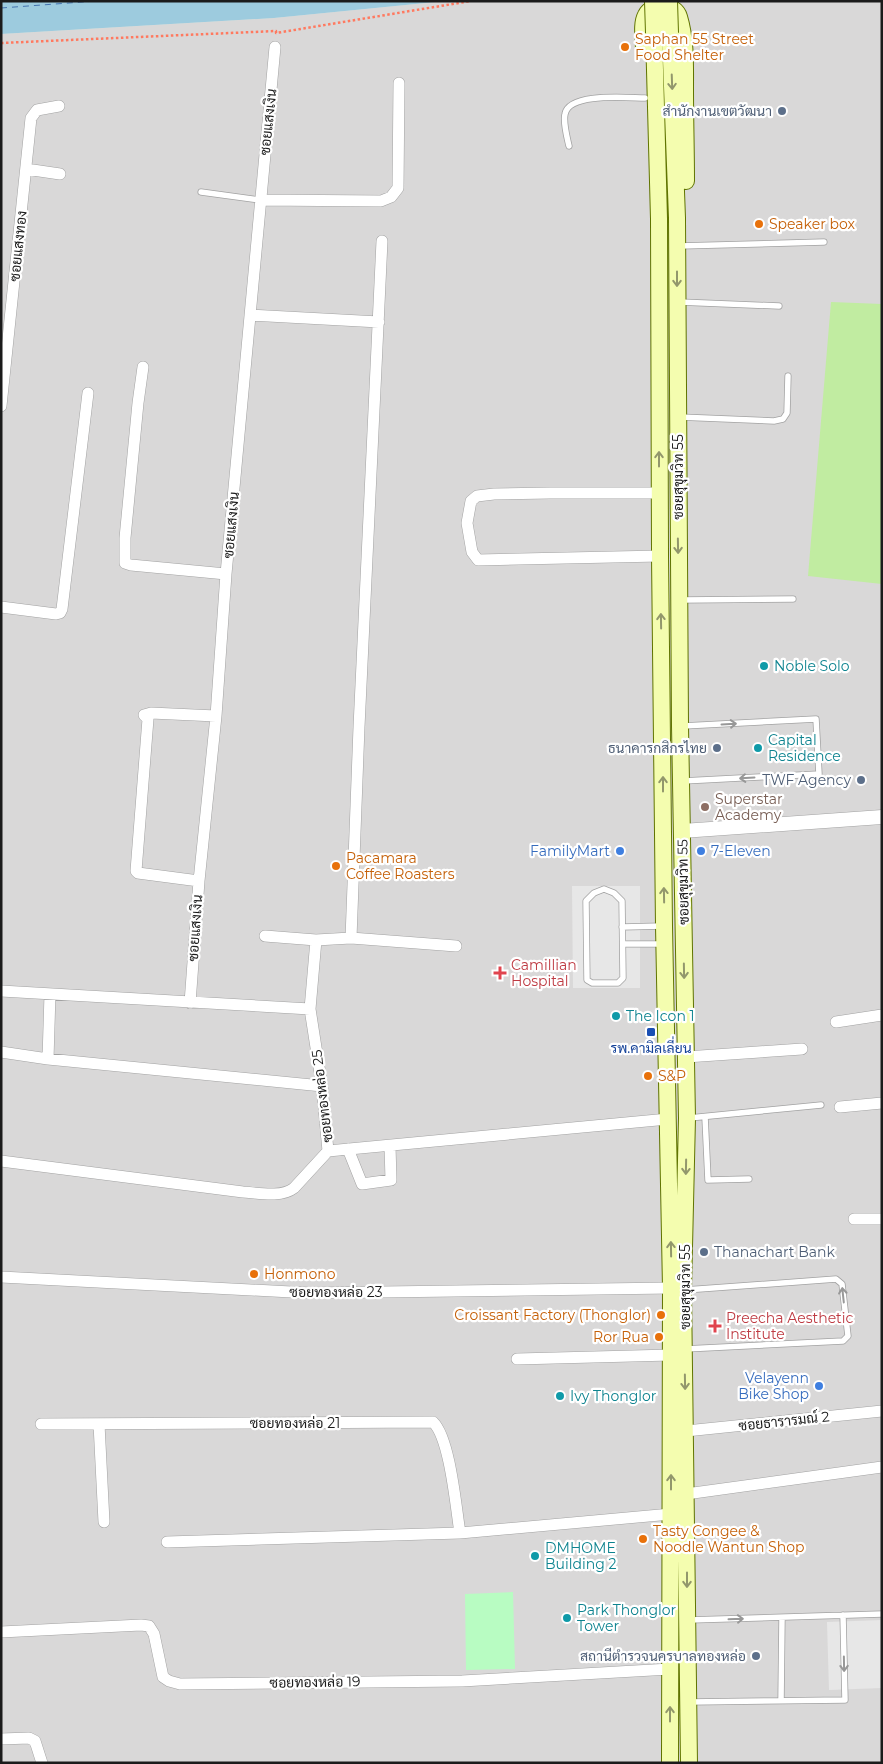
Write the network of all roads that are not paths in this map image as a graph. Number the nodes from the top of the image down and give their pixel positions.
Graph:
1 (653, 1) edge
2 (669, 1) edge
3 (662, 33) junction
4 (275, 47) dead end
5 (399, 83) dead end
6 (645, 98) junction
7 (59, 106) dead end
8 (569, 146) dead end
9 (26, 169) junction
10 (60, 174) dead end
11 (201, 192) dead end
12 (260, 200) junction
13 (676, 218) junction
14 (659, 219) junction
15 (382, 241) dead end
16 (824, 242) dead end
17 (677, 246) junction
18 (677, 302) junction
19 (779, 306) dead end
20 (250, 315) junction
21 (379, 322) junction
22 (143, 366) dead end
23 (788, 376) dead end
24 (88, 393) dead end
25 (1, 406) edge
26 (677, 417) junction
27 (660, 494) junction
28 (660, 556) junction
29 (226, 574) junction
30 (793, 598) dead end
31 (679, 600) junction
32 (1, 607) edge
33 (216, 716) junction
34 (680, 726) junction
35 (681, 782) junction
36 (882, 817) edge
37 (682, 831) junction
38 (199, 881) junction
39 (664, 926) junction
40 (683, 926) junction
41 (622, 927) junction
42 (264, 936) dead end
43 (351, 938) junction
44 (316, 940) junction
45 (623, 944) junction
46 (665, 944) junction
47 (684, 944) junction
48 (456, 946) dead end
49 (1, 991) edge
50 (50, 994) junction
51 (190, 1003) junction
52 (310, 1009) junction
53 (882, 1015) edge
54 (836, 1022) dead end
55 (802, 1049) dead end
56 (1, 1052) edge
57 (686, 1057) junction
58 (48, 1059) junction
59 (322, 1086) junction
60 (882, 1103) edge
61 (821, 1105) dead end
62 (840, 1107) dead end
63 (705, 1117) junction
64 (687, 1118) junction
65 (668, 1119) junction
66 (390, 1146) junction
67 (348, 1150) junction
68 (328, 1151) junction
69 (1, 1161) edge
70 (748, 1179) dead end
71 (854, 1219) dead end
72 (882, 1219) edge
73 (1, 1277) edge
74 (677, 1289) junction
75 (678, 1352) junction
76 (517, 1360) dead end
77 (882, 1411) edge
78 (41, 1424) dead end
79 (99, 1424) junction
80 (679, 1431) junction
81 (882, 1467) edge
82 (686, 1494) junction
83 (679, 1514) junction
84 (104, 1522) dead end
85 (460, 1533) junction
86 (168, 1542) dead end
87 (882, 1614) edge
88 (843, 1615) junction
89 (782, 1618) junction
90 (687, 1620) junction
91 (1, 1632) edge
92 (688, 1668) junction
93 (670, 1669) junction
94 (782, 1701) junction
95 (688, 1702) junction
96 (1, 1739) edge
97 (42, 1763) edge
98 (670, 1763) edge
99 (689, 1763) edge

1 - 3 main road, ซอยสุขุมวิท 55, bridge
2 - 3 main road, ซอยสุขุมวิท 55, bridge
3 -> 13 main road, ซอยสุขุมวิท 55
3 - 14 main road, ซอยสุขุมวิท 55
4 - 12 street, ซอยแสงเงิน
5 - 12 street
6 - 8 lane
6 - 13 main road
6 - 14 main road
7 - 9 street, ซอยแสงทอง
9 - 10 street
9 - 25 street, ซอยแสงทอง
11 - 12 lane
12 - 20 street, ซอยแสงเงิน
13 - 17 main road, ซอยสุขุมวิท 55
27 -> 14 main road, ซอยสุขุมวิท 55
15 - 21 street
16 - 17 lane
17 -> 18 main road, ซอยสุขุมวิท 55
18 - 19 lane
18 - 26 main road, ซอยสุขุมวิท 55
20 - 21 street
20 - 29 street, ซอยแสงเงิน
21 - 43 street
22 - 29 street
23 - 26 lane
24 - 32 street
26 -> 31 main road, ซอยสุขุมวิท 55
27 - 28 main road, ซอยสุขุมวิท 55
27 - 28 street
39 -> 28 main road, ซอยสุขุมวิท 55
29 - 33 street, ซอยแสงเงิน
30 - 31 lane
31 - 34 main road, ซอยสุขุมวิท 55
33 - 38 street, ซอยแสงเงิน
33 - 38 street
34 - 35 main road, ซอยสุขุมวิท 55
34 -> 35 lane
35 - 37 main road, ซอยสุขุมวิท 55
36 - 37 street
37 - 40 main road, ซอยสุขุมวิท 55
38 - 51 street, ซอยแสงเงิน
39 - 40 main road
39 - 41 lane
39 - 46 main road, ซอยสุขุมวิท 55
40 - 47 main road, ซอยสุขุมวิท 55
41 - 45 lane
41 - 45 lane
42 - 44 street
43 - 44 street
43 - 48 street
44 - 52 street, ซอยทองหล่อ 25
45 - 46 lane
46 - 47 main road
46 - 65 main road, ซอยสุขุมวิท 55
47 -> 57 main road, ซอยสุขุมวิท 55
49 - 50 street
50 - 51 street
50 - 58 street
51 - 52 street
52 - 59 street, ซอยทองหล่อ 25
53 - 54 street
55 - 57 street
56 - 58 street
57 - 64 main road, ซอยสุขุมวิท 55
58 - 59 street
59 - 68 street, ซอยทองหล่อ 25
60 - 62 street
61 - 63 lane
63 - 64 lane
63 - 70 lane
64 - 65 main road
64 -> 74 main road, ซอยสุขุมวิท 55
65 - 66 street, ซอยทองหล่อ 25
74 -> 65 main road, ซอยสุขุมวิท 55
66 - 67 street, ซอยทองหล่อ 25
66 - 67 street
67 - 68 street, ซอยทองหล่อ 25
68 - 69 street
71 - 72 street
73 - 74 street, ซอยทองหล่อ 23
74 - 75 main road, ซอยสุขุมวิท 55
75 -> 74 lane
75 - 76 street
75 - 80 main road, ซอยสุขุมวิท 55
77 - 80 street, ซอยธารารมณ์ 2
78 - 79 street, ซอยทองหล่อ 21
79 - 84 street
79 - 85 street, ซอยทองหล่อ 21
80 - 82 main road, ซอยสุขุมวิท 55
83 -> 80 main road, ซอยสุขุมวิท 55
81 - 82 street
82 - 83 main road, ซอยสุขุมวิท 55
83 - 85 street
83 -> 90 main road, ซอยสุขุมวิท 55
83 - 93 main road, ซอยสุขุมวิท 55
85 - 86 street
87 - 88 lane
88 - 89 lane
88 -> 94 lane
90 -> 89 lane
89 - 94 lane
90 - 92 main road, ซอยสุขุมวิท 55
91 - 93 street, ซอยทองหล่อ 19
92 - 93 main road
92 - 95 main road, ซอยสุขุมวิท 55
98 -> 93 main road, ซอยสุขุมวิท 55
94 - 95 lane
95 - 99 main road, ซอยสุขุมวิท 55
96 - 97 street

